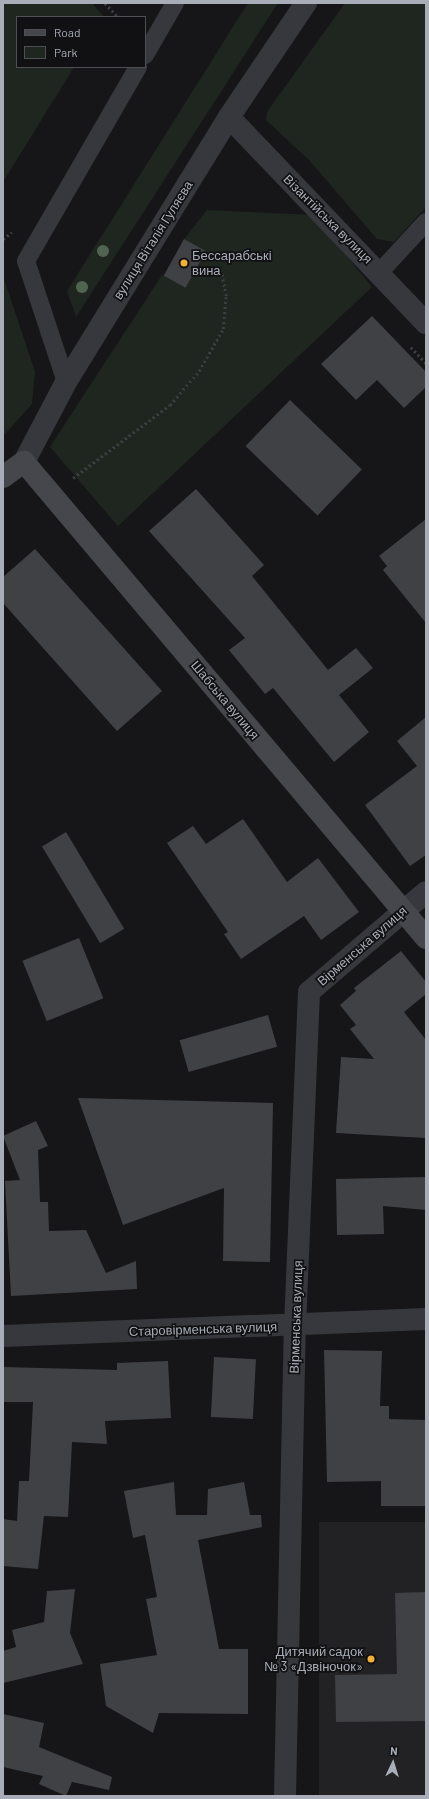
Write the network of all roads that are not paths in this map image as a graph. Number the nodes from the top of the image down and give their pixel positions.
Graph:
1 (175, 3) edge
2 (306, 3) edge
3 (146, 53) edge
4 (137, 68) edge
5 (229, 118) junction
6 (426, 222) edge
7 (380, 272) junction
8 (426, 323) edge
9 (66, 382) junction
10 (24, 462) junction
11 (3, 477) edge
12 (426, 892) edge
13 (403, 910) junction
14 (426, 938) edge
15 (426, 1320) edge
16 (295, 1326) junction
17 (3, 1336) edge
18 (285, 1796) edge

1 - 3 lane
2 - 5 street, вулиця Віталія Гуляєва
4 - 9 lane
5 - 7 street, Візантійська вулиця
5 - 9 street, вулиця Віталія Гуляєва
6 - 7 lane
7 - 8 street, Візантійська вулиця
9 - 10 street, вулиця Віталія Гуляєва
10 - 11 main road, вулиця Віталія Гуляєва
10 - 13 main road, Шабська вулиця
12 - 13 street, Вірменська вулиця
13 - 14 main road, Шабська вулиця
13 - 16 street, Вірменська вулиця
15 - 16 street, Старовірменська вулиця
16 - 17 street, Старовірменська вулиця
16 - 18 street, Вірменська вулиця

